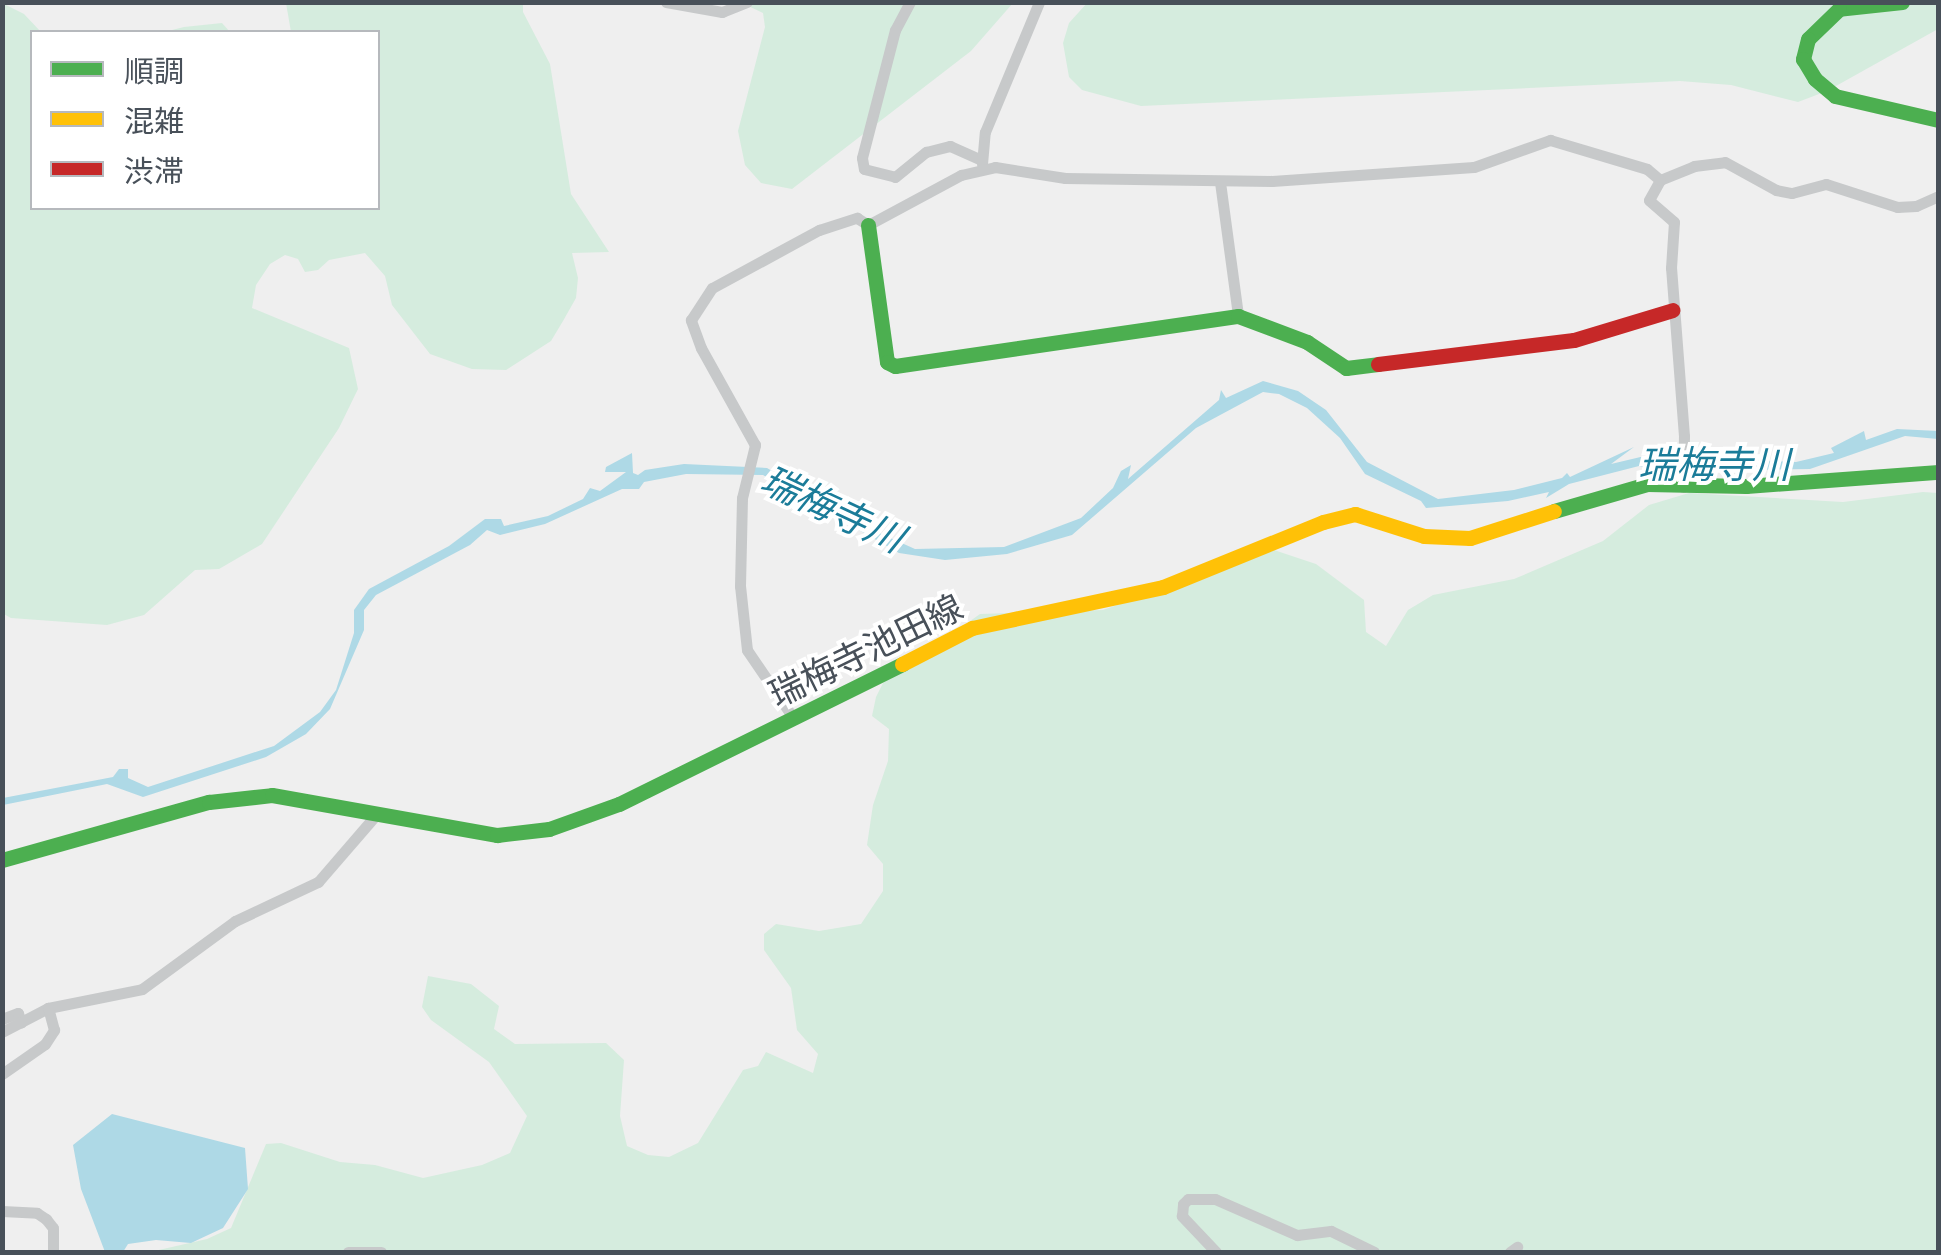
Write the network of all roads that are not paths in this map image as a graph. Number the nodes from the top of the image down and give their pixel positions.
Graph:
1 (666, 2) edge
2 (747, 2) edge
3 (910, 2) edge
4 (1039, 2) edge
5 (1902, 2) edge
6 (1938, 120) edge
7 (982, 164) junction
8 (1660, 180) junction
9 (1220, 182) junction
10 (1938, 196) edge
11 (868, 225) junction
12 (1673, 310) junction
13 (1238, 316) junction
14 (1938, 472) edge
15 (1682, 487) junction
16 (794, 719) junction
17 (375, 816) junction
18 (2, 860) edge
19 (48, 1008) junction
20 (2, 1019) edge
21 (22, 1023) junction
22 (2, 1032) edge
23 (2, 1074) edge
24 (2, 1211) edge
25 (53, 1252) edge
26 (348, 1252) edge
27 (381, 1252) edge
28 (1216, 1252) edge
29 (1374, 1252) edge

1 - 2 street
3 - 7 street
4 - 7 street
5 - 6 main road
7 - 9 street
7 - 11 street
8 - 9 street
8 - 10 street
8 - 12 street
9 - 13 street
11 - 13 main road
11 - 16 street
12 - 13 main road
12 - 15 street
14 - 15 main road, 瑞梅寺池田線
15 - 16 main road, 瑞梅寺池田線
16 - 17 main road, 瑞梅寺池田線
17 - 18 main road, 瑞梅寺池田線
17 - 19 street
19 - 21 street
19 - 23 street
20 - 21 street
21 - 22 street
24 - 25 street
26 - 27 street
28 - 29 street

